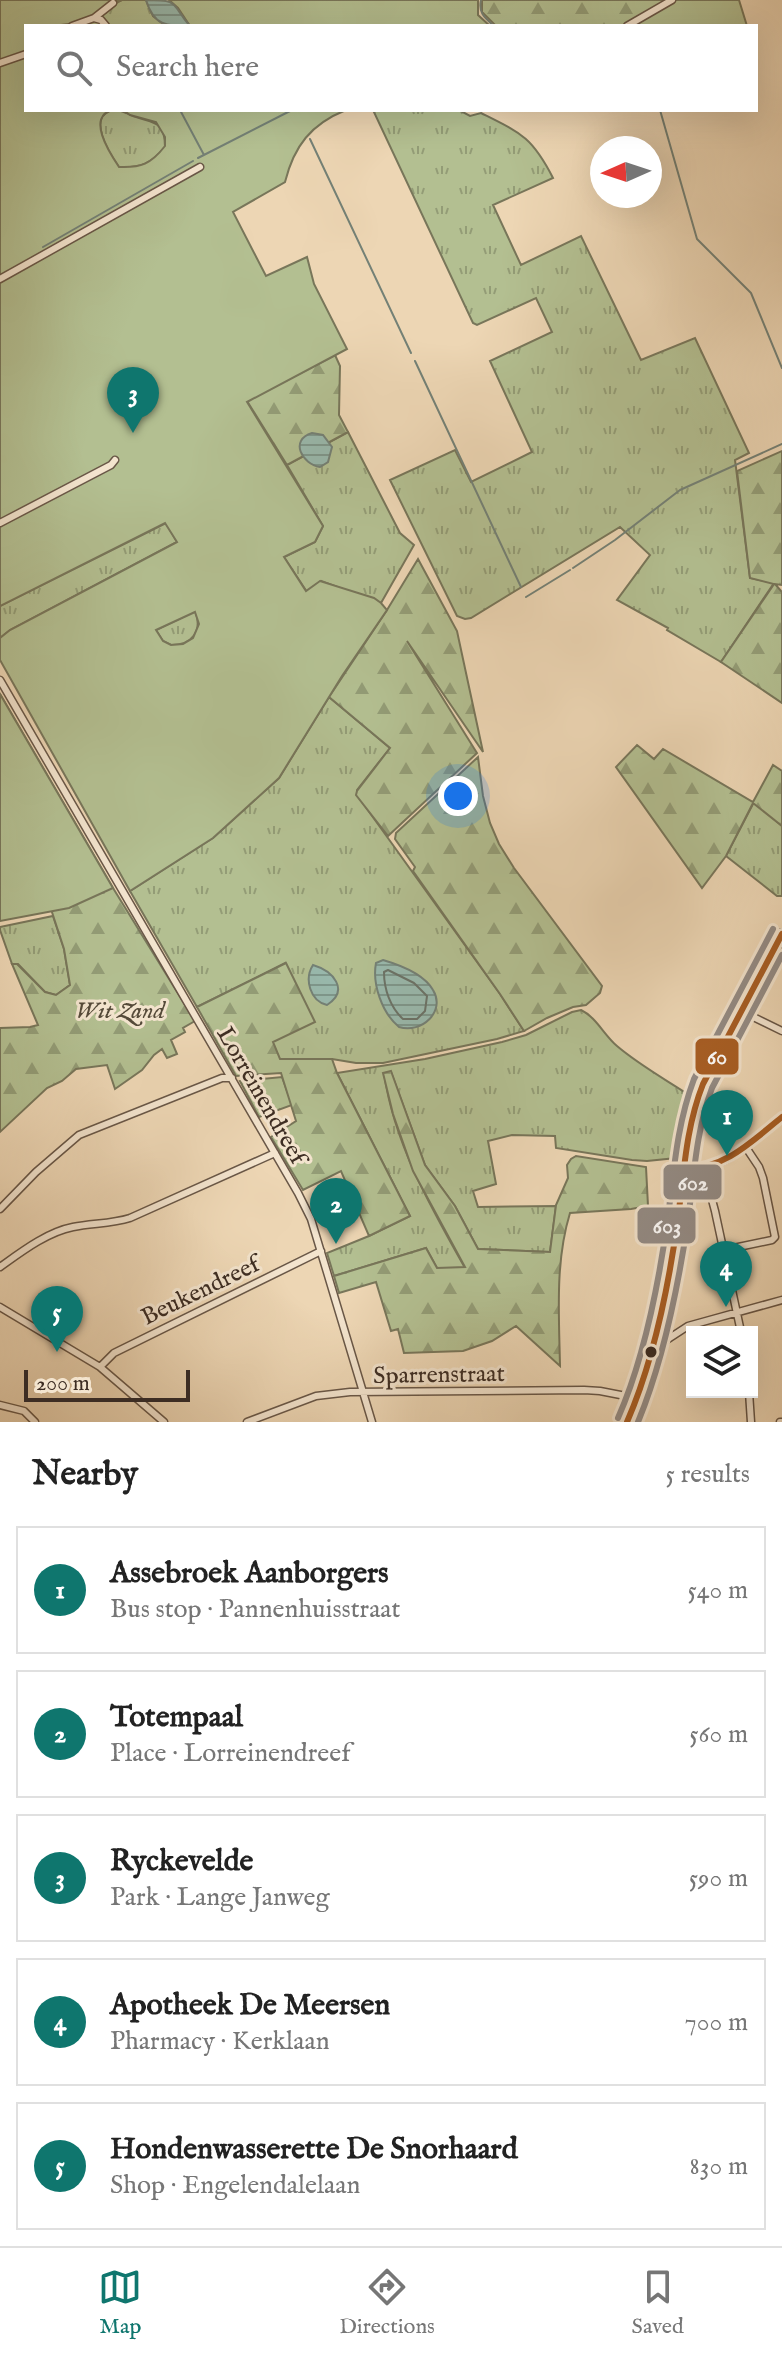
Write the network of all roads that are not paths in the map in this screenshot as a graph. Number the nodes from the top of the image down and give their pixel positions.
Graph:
1 (672, 0) edge
2 (113, 3) dead end
3 (94, 18) junction
4 (78, 24) edge
5 (104, 24) edge
6 (630, 24) edge
7 (24, 55) edge
8 (0, 63) edge
9 (200, 167) dead end
10 (0, 279) edge
11 (115, 460) dead end
12 (0, 523) edge
13 (0, 680) edge
14 (782, 934) edge
15 (741, 1011) junction
16 (782, 1031) edge
17 (232, 1078) junction
18 (782, 1117) edge
19 (745, 1146) junction
20 (275, 1153) junction
21 (684, 1169) junction
22 (704, 1170) junction
23 (0, 1209) edge
24 (724, 1250) junction
25 (321, 1251) junction
26 (0, 1267) edge
27 (782, 1300) edge
28 (0, 1307) edge
29 (738, 1312) junction
30 (740, 1326) edge
31 (654, 1339) junction
32 (100, 1367) junction
33 (364, 1392) junction
34 (636, 1398) junction
35 (749, 1398) edge
36 (0, 1405) edge
37 (35, 1422) edge
38 (164, 1422) edge
39 (247, 1422) edge
40 (372, 1422) edge
41 (627, 1422) edge
42 (751, 1422) edge

1 - 6 street
2 - 3 street
3 - 4 street
3 - 5 street
7 - 8 street
9 - 10 street
11 - 12 street
13 - 17 street, Lorreinendreef
14 - 15 main road
15 - 16 street
15 - 21 main road
17 - 20 street, Lorreinendreef
17 - 23 street
18 - 19 street
19 - 22 street
19 - 24 street
20 - 25 street, Lorreinendreef
20 - 26 street
21 - 22 street
21 - 31 main road
22 - 24 street
24 - 29 street
25 - 32 street, Beukendreef
25 - 33 street, Lorreinendreef
27 - 29 street
28 - 32 street
29 - 30 street
29 - 31 street
31 - 34 main road
32 - 38 street
33 - 34 street, Sparrenstraat
33 - 39 street, Sparrenstraat
33 - 40 street, Lorreinendreef
34 - 41 main road
35 - 42 street
36 - 37 street

